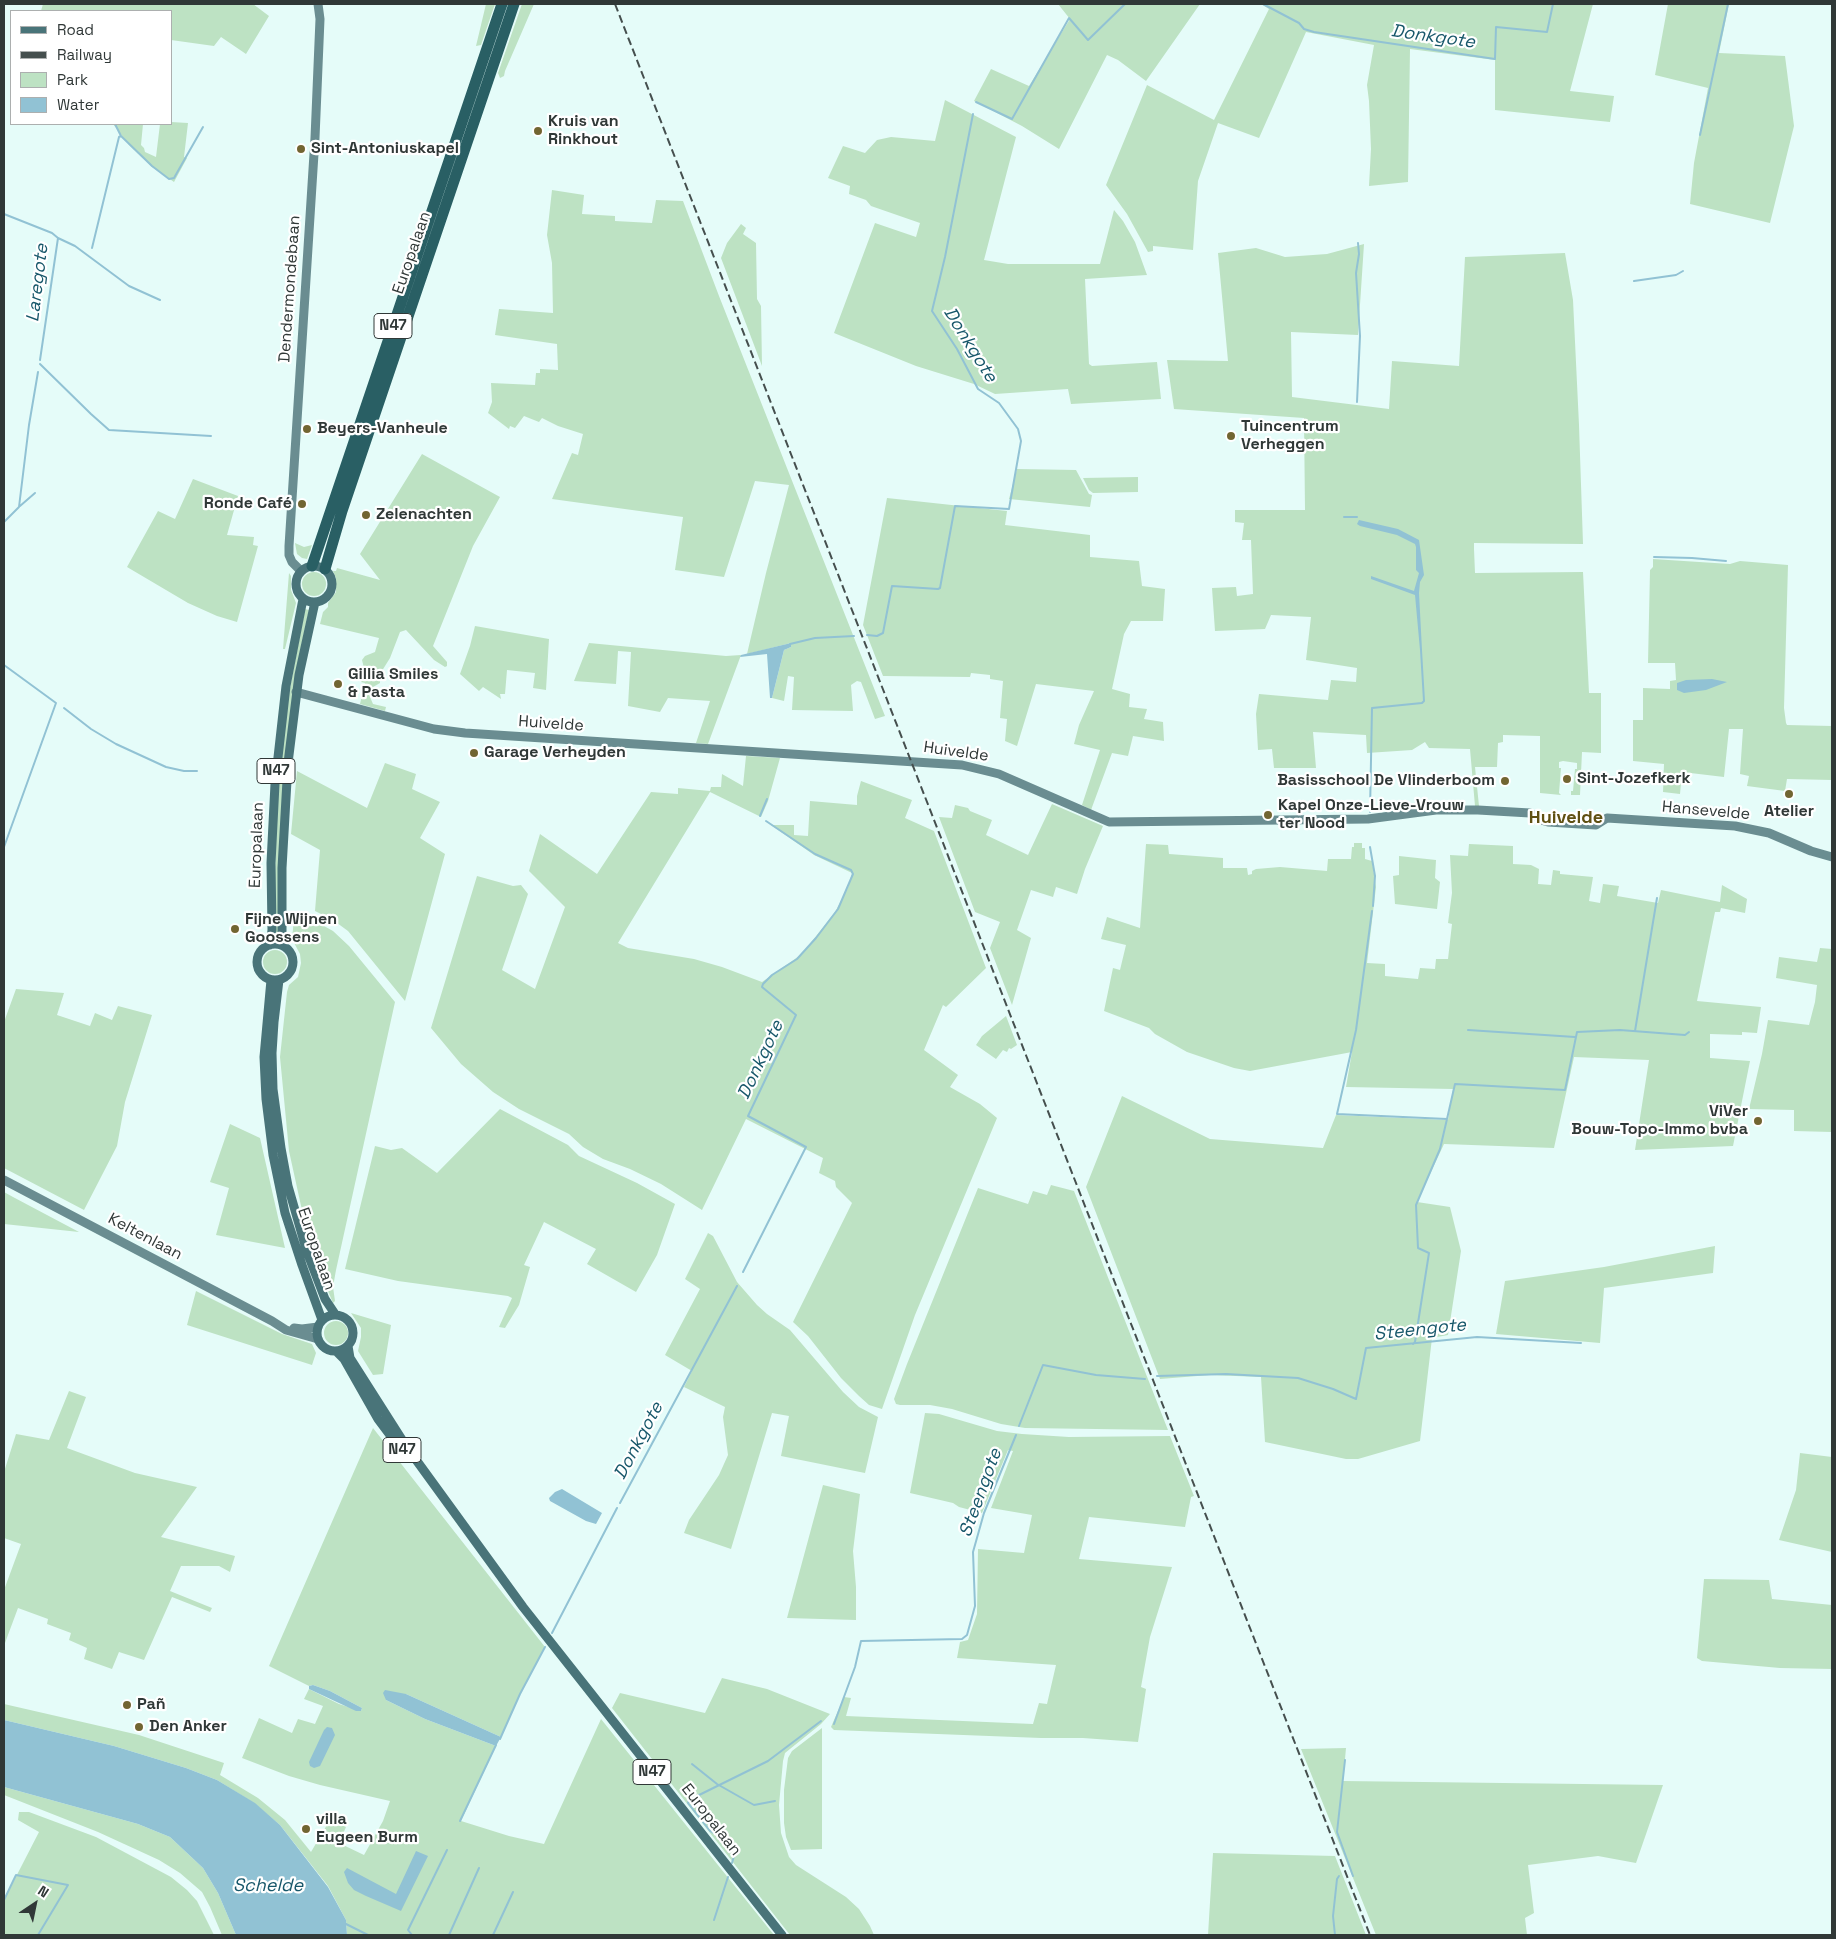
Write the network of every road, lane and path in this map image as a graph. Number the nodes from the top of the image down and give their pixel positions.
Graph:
1 (318, 4) edge
2 (502, 4) edge
3 (514, 4) edge
4 (312, 566) junction
5 (325, 569) junction
6 (301, 572) junction
7 (303, 599) junction
8 (315, 602) junction
9 (296, 692) junction
10 (1632, 820) joint
11 (1832, 857) edge
12 (270, 944) junction
13 (282, 945) junction
14 (275, 980) junction
15 (4, 1180) edge
16 (335, 1314) junction
17 (272, 1321) junction
18 (320, 1323) junction
19 (318, 1339) junction
20 (348, 1346) junction
21 (336, 1352) junction
22 (523, 1607) junction
23 (782, 1935) edge

1 - 6 street, Dendermondebaan
2 - 4 highway, Europalaan / N47
3 - 5 highway, Europalaan / N47
4 - 5 main road
4 - 6 main road
5 - 8 main road, Europalaan / N47
6 - 7 main road, Europalaan / N47
7 - 8 main road
7 - 12 main road, Europalaan / N47
8 - 9 main road, Europalaan / N47
9 - 10 street, Huivelde
9 - 13 main road, Europalaan / N47
10 - 11 street, Hansevelde
12 - 13 main road
12 - 14 main road
13 - 14 main road, Europalaan / N47
14 - 16 main road, Europalaan / N47
14 - 18 main road, Europalaan
15 - 17 street, Keltenlaan
16 - 18 main road, Europalaan
16 - 20 main road, Europalaan / N47
17 - 18 street, Keltenlaan
17 - 19 street, Keltenlaan
18 - 19 main road, Europalaan
19 - 21 main road, Europalaan / N47
20 - 21 main road
20 - 22 main road, Europalaan / N47
21 - 22 main road, Europalaan / N47
22 - 23 main road, Europalaan / N47

